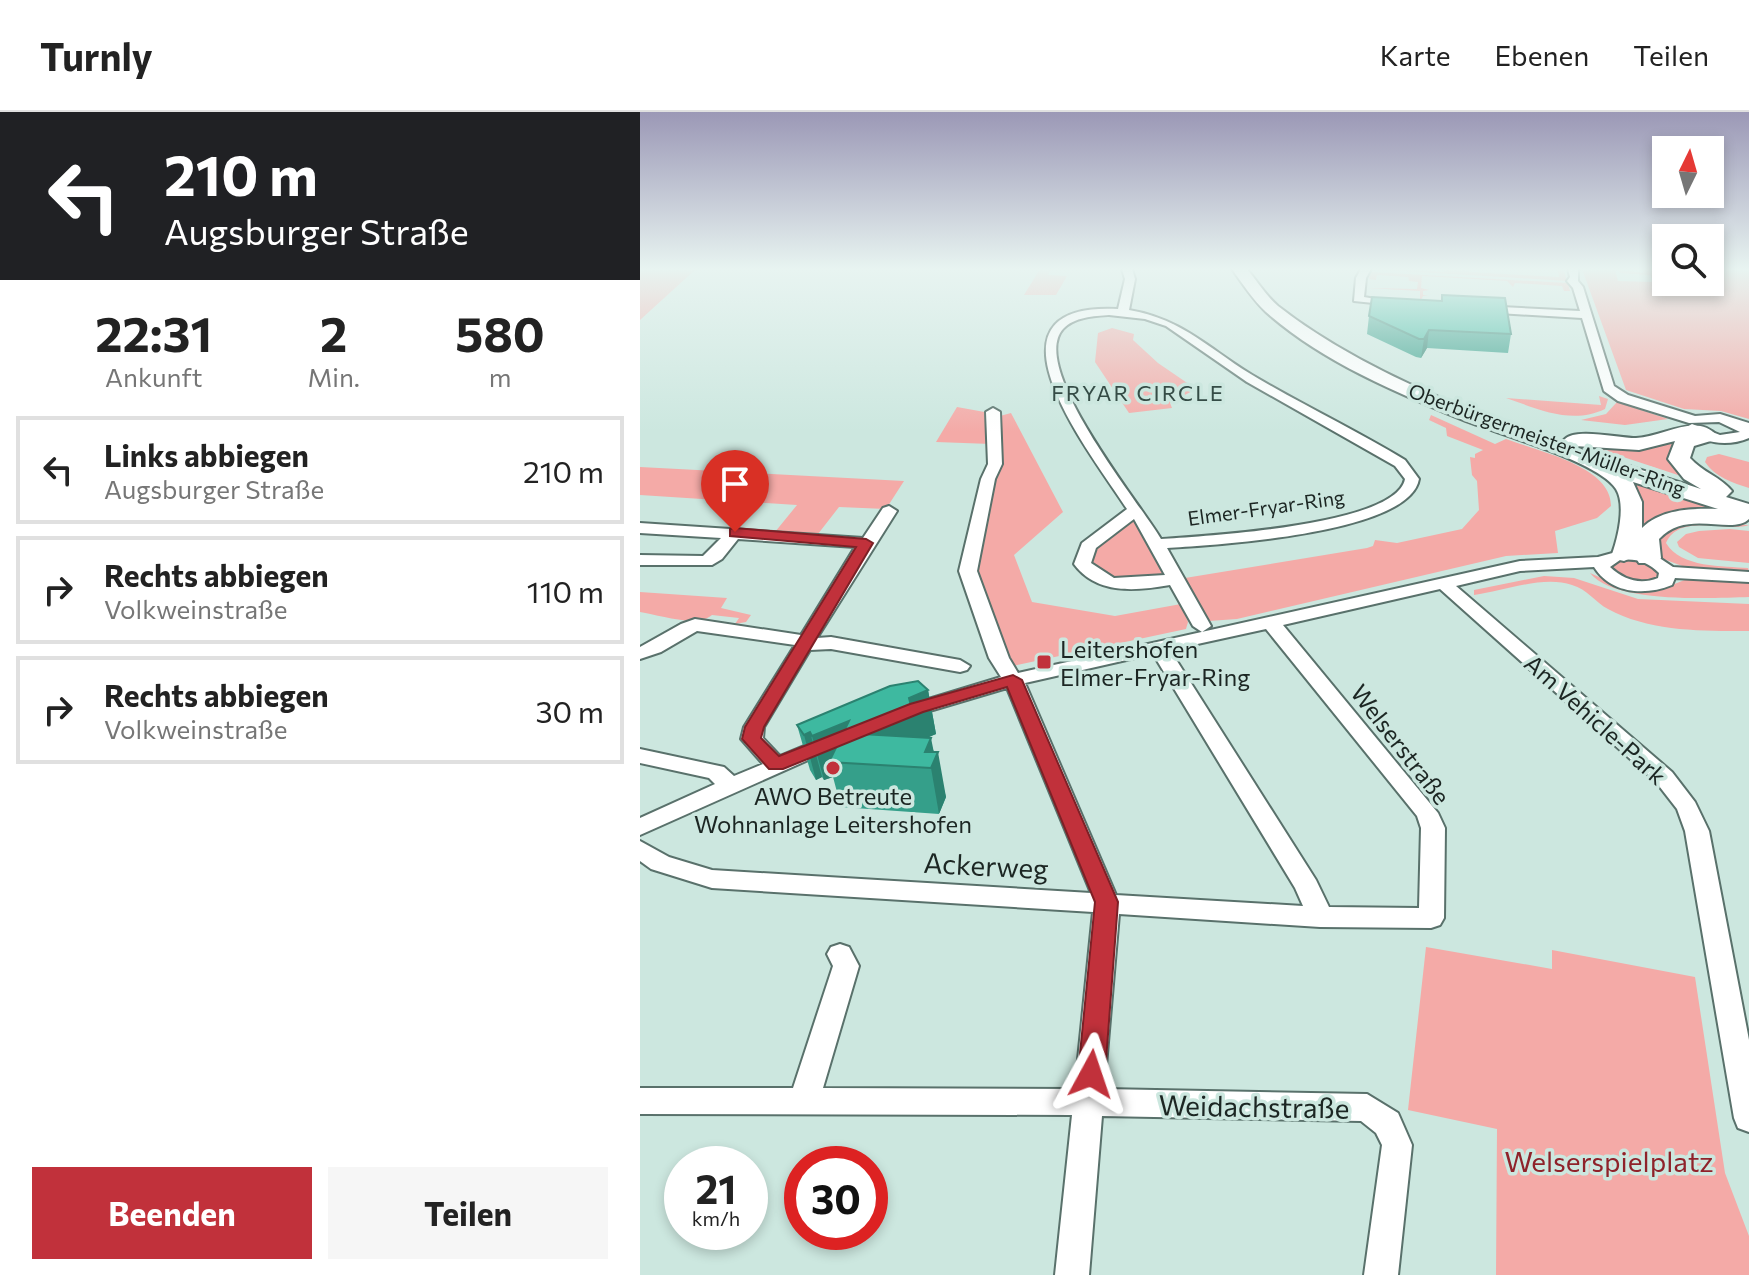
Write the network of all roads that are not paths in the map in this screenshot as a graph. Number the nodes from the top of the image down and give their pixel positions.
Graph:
1 (1063, 323) edge
2 (1169, 323) edge
3 (1293, 323) edge
4 (1306, 323) edge
5 (1589, 323) edge
6 (993, 412) dead end
7 (1698, 429) junction
8 (1745, 435) edge
9 (1549, 436) junction
10 (1580, 454) junction
11 (1746, 508) edge
12 (1136, 510) junction
13 (889, 511) dead end
14 (640, 528) edge
15 (735, 532) junction
16 (866, 543) junction
17 (1157, 544) junction
18 (640, 560) edge
19 (1620, 561) junction
20 (1668, 572) junction
21 (1749, 577) edge
22 (1175, 579) junction
23 (1443, 583) junction
24 (1270, 621) junction
25 (1202, 626) dead end
26 (806, 643) junction
27 (1158, 647) junction
28 (640, 653) edge
29 (960, 666) dead end
30 (1013, 680) junction
31 (887, 718) edge
32 (845, 736) edge
33 (640, 756) edge
34 (776, 765) junction
35 (729, 785) junction
36 (640, 827) edge
37 (640, 849) edge
38 (1107, 902) junction
39 (1320, 917) junction
40 (1431, 918) joint
41 (840, 954) dead end
42 (804, 1100) junction
43 (640, 1101) edge
44 (1089, 1102) junction
45 (1749, 1118) edge
46 (1072, 1275) edge
47 (1381, 1275) edge

1 - 12 street, Elmer-Fryar-Ring
2 - 17 street, Elmer-Fryar-Ring
3 - 10 highway, Oberbürgermeister-Müller-Ring
4 - 9 highway, Oberbürgermeister-Müller-Ring
5 - 7 street
6 - 30 street
7 - 8 street
7 - 8 street
7 - 9 highway
7 - 11 highway
9 - 11 highway, Oberbürgermeister-Müller-Ring
10 - 11 highway, Oberbürgermeister-Müller-Ring
10 - 19 highway
11 - 19 highway
12 - 17 street, Elmer-Fryar-Ring
12 - 22 street
13 - 16 street
14 - 15 street
15 - 16 street
15 - 18 street
16 - 26 street
17 - 22 street, Elmer-Fryar-Ring
19 - 20 street
19 - 20 street
19 - 23 street
20 - 21 street
22 - 25 street, Elmer-Fryar-Ring
23 - 24 street
23 - 45 street, Am Vehicle-Park
24 - 27 street
24 - 40 street, Welserstraße
26 - 28 street
26 - 29 street
26 - 34 street
27 - 30 street
27 - 39 street
30 - 31 street
30 - 38 street
32 - 34 street
33 - 35 street
34 - 35 street
35 - 36 street
37 - 38 street, Ackerweg
38 - 39 street, Ackerweg
38 - 44 street
39 - 40 street, Ackerweg
41 - 42 street
42 - 43 street, Weidachstraße
42 - 44 street, Weidachstraße
44 - 46 street
44 - 47 street, Weidachstraße

